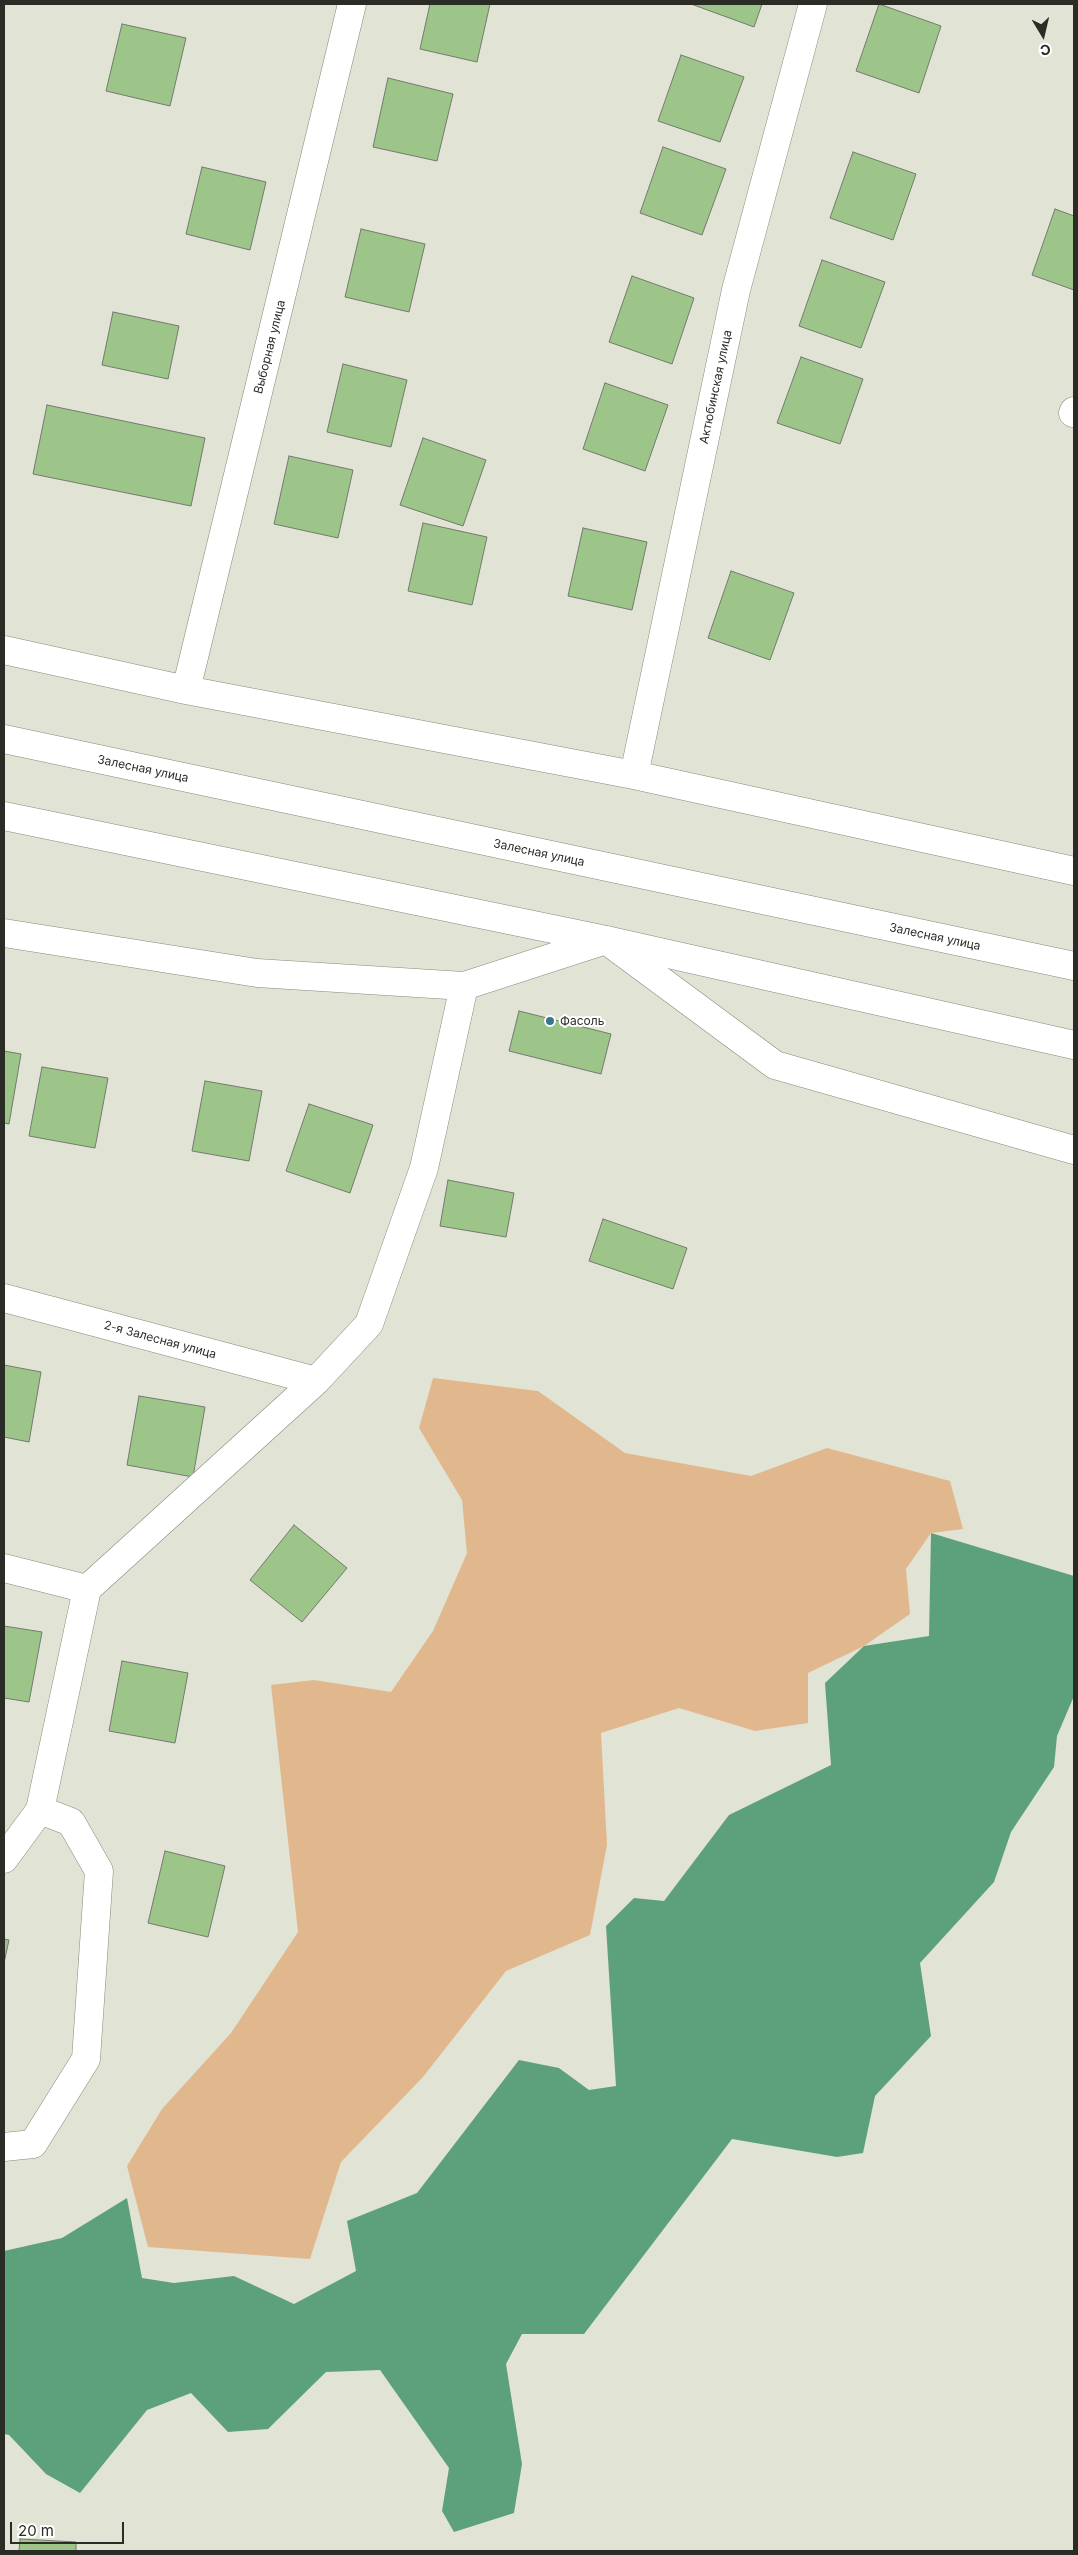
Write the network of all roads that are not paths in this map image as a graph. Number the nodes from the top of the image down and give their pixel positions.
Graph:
1 (352, 4) edge
2 (813, 4) edge
3 (4, 650) edge
4 (186, 690) junction
5 (4, 740) edge
6 (634, 775) junction
7 (4, 816) edge
8 (1074, 870) edge
9 (4, 933) edge
10 (606, 940) junction
11 (1074, 966) edge
12 (464, 986) junction
13 (1074, 1045) edge
14 (1074, 1150) edge
15 (4, 1298) edge
16 (316, 1381) junction
17 (4, 1568) edge
18 (87, 1589) junction
19 (40, 1810) junction
20 (4, 1859) edge
21 (4, 2147) edge

1 - 4 street, Выборная улица
2 - 6 street, Актюбинская улица
3 - 4 street
4 - 6 street
5 - 11 street, Залесная улица
6 - 8 street
7 - 10 street
9 - 12 street
10 - 12 street
10 - 13 street
10 - 14 street
12 - 16 street
15 - 16 street, 2-я Залесная улица
16 - 18 street
17 - 18 street
18 - 19 street
19 - 20 street
19 - 21 street

